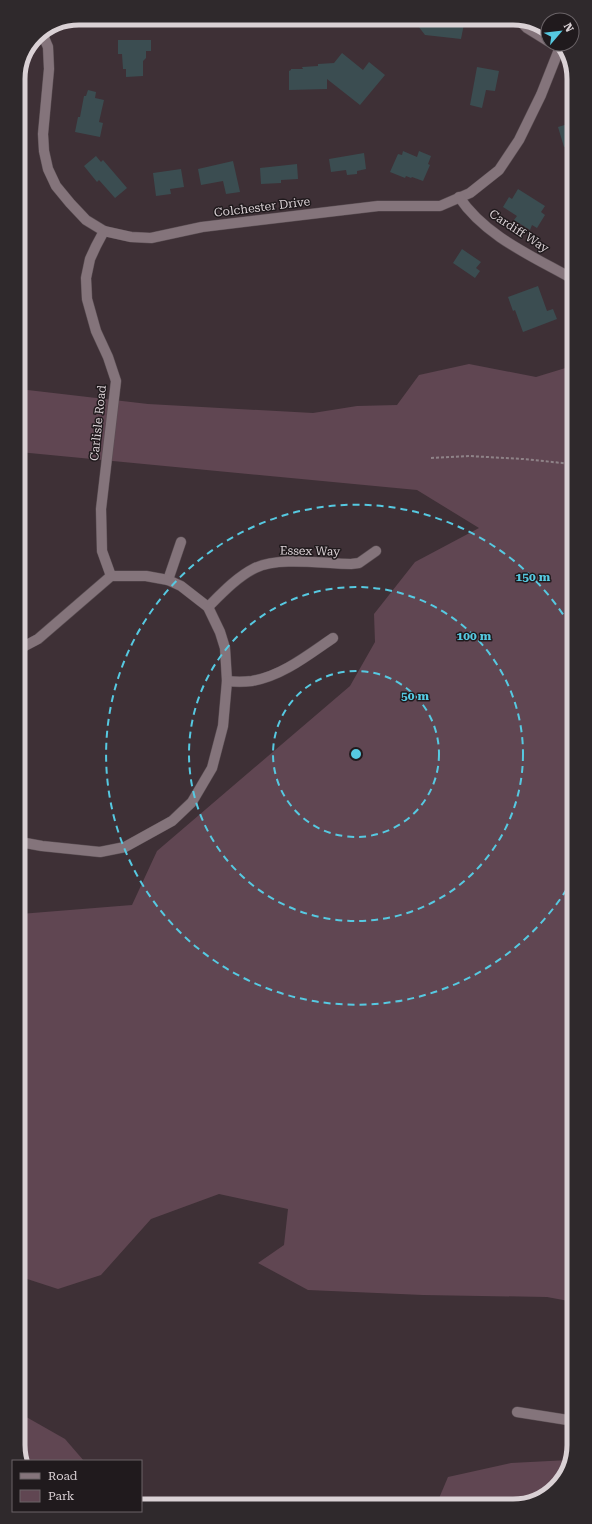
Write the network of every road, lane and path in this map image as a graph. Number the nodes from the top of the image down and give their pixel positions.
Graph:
1 (527, 27) edge
2 (540, 36) edge
3 (44, 37) edge
4 (557, 52) edge
5 (459, 198) junction
6 (104, 231) junction
7 (567, 276) edge
8 (431, 458) dead end
9 (567, 463) edge
10 (181, 542) dead end
11 (376, 552) dead end
12 (111, 576) junction
13 (168, 580) junction
14 (208, 607) junction
15 (333, 638) dead end
16 (25, 646) edge
17 (227, 681) junction
18 (25, 843) edge
19 (517, 1412) dead end
20 (567, 1419) edge

1 - 2 street
3 - 6 street, Colchester Drive
4 - 5 street, Colchester Drive
5 - 6 street, Colchester Drive
5 - 7 street, Cardiff Way
6 - 12 street, Carlisle Road
8 - 9 path
10 - 13 street
11 - 14 street, Essex Way
12 - 13 street
12 - 16 street
13 - 14 street
14 - 17 street
15 - 17 street
17 - 18 street
19 - 20 street

